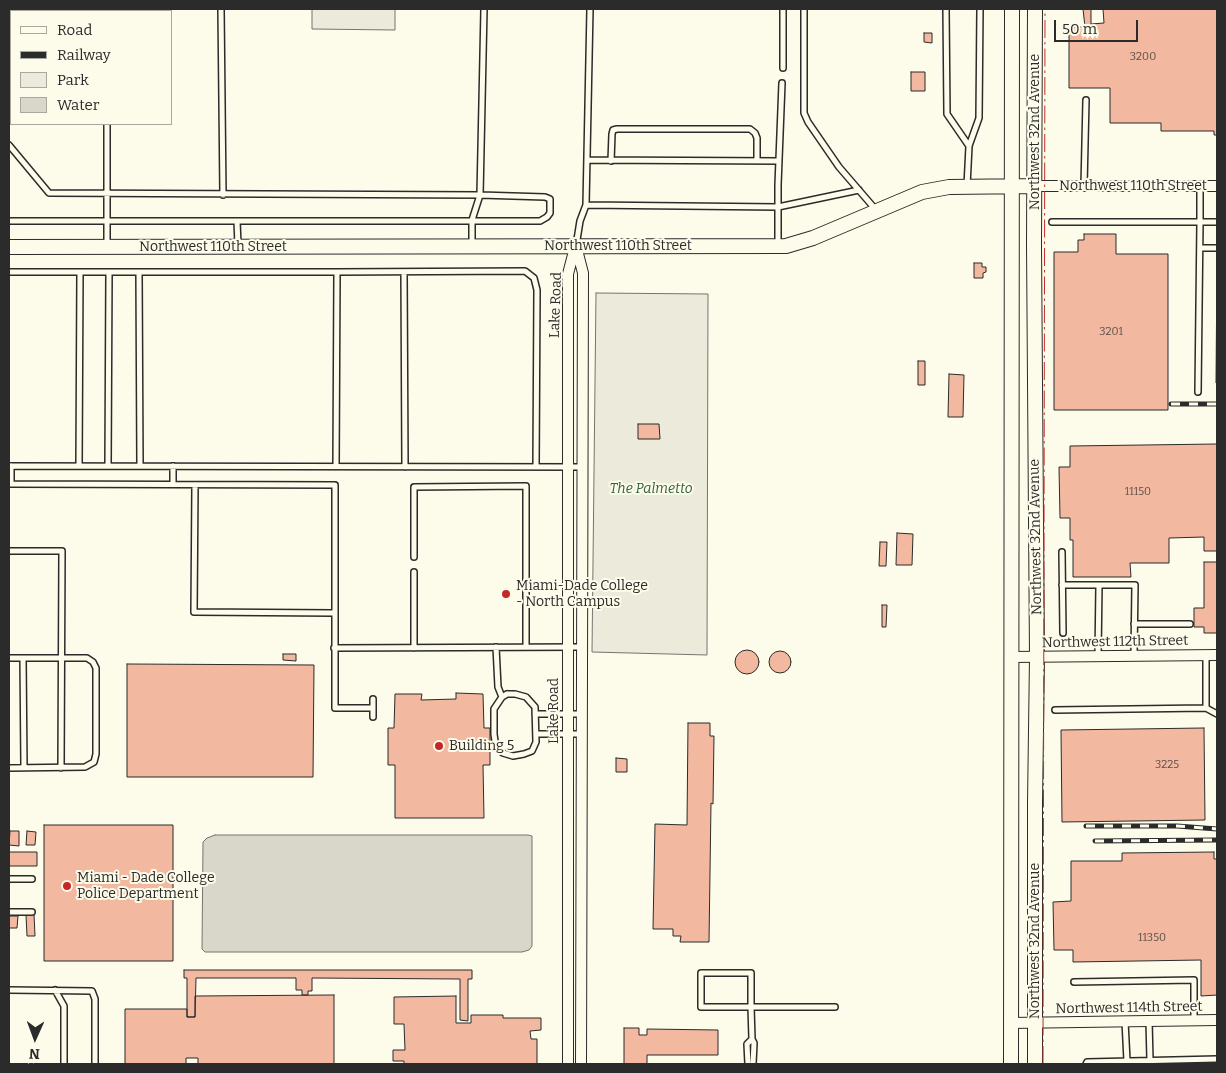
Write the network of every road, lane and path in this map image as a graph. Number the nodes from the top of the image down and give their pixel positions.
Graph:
1 (222, 9) edge
2 (484, 9) edge
3 (590, 9) edge
4 (783, 9) edge
5 (804, 9) edge
6 (946, 9) edge
7 (980, 9) edge
8 (1012, 9) edge
9 (1035, 9) edge
10 (783, 68) dead end
11 (782, 83) dead end
12 (1086, 100) dead end
13 (107, 125) edge
14 (9, 145) edge
15 (968, 146) junction
16 (587, 160) junction
17 (612, 160) junction
18 (757, 161) junction
19 (779, 161) junction
20 (1035, 186) junction
21 (1084, 186) junction
22 (1200, 186) junction
23 (1217, 186) edge
24 (967, 187) junction
25 (1012, 187) junction
26 (858, 190) junction
27 (107, 195) junction
28 (223, 195) junction
29 (480, 195) junction
30 (586, 205) junction
31 (778, 207) junction
32 (877, 210) junction
33 (9, 220) edge
34 (237, 220) junction
35 (472, 220) junction
36 (106, 221) junction
37 (1052, 222) dead end
38 (1200, 222) junction
39 (1217, 222) edge
40 (472, 246) junction
41 (576, 246) junction
42 (778, 246) junction
43 (9, 247) edge
44 (107, 248) junction
45 (238, 248) junction
46 (1200, 248) junction
47 (1217, 248) edge
48 (9, 272) edge
49 (80, 272) junction
50 (109, 272) junction
51 (139, 272) junction
52 (337, 272) junction
53 (404, 272) junction
54 (1198, 392) dead end
55 (10, 466) edge
56 (79, 466) junction
57 (108, 466) junction
58 (140, 466) junction
59 (173, 466) junction
60 (336, 466) junction
61 (405, 466) junction
62 (536, 467) junction
63 (568, 467) junction
64 (582, 467) junction
65 (10, 484) edge
66 (173, 484) junction
67 (195, 484) junction
68 (9, 551) edge
69 (1062, 552) dead end
70 (414, 557) dead end
71 (414, 572) dead end
72 (1062, 585) junction
73 (1099, 585) junction
74 (334, 613) junction
75 (1134, 624) junction
76 (1190, 624) dead end
77 (1062, 633) dead end
78 (496, 647) junction
79 (526, 647) junction
80 (568, 647) junction
81 (582, 647) junction
82 (334, 648) junction
83 (414, 648) junction
84 (1206, 655) junction
85 (1217, 655) edge
86 (1098, 656) junction
87 (1134, 656) junction
88 (1012, 657) junction
89 (1037, 657) junction
90 (9, 658) edge
91 (23, 658) junction
92 (61, 658) junction
93 (502, 697) junction
94 (372, 699) dead end
95 (372, 708) junction
96 (1206, 708) junction
97 (1055, 710) dead end
98 (535, 714) junction
99 (568, 714) junction
100 (582, 714) junction
101 (1217, 714) edge
102 (373, 717) dead end
103 (536, 734) junction
104 (568, 734) junction
105 (582, 734) junction
106 (24, 767) junction
107 (9, 768) edge
108 (60, 768) junction
109 (32, 878) dead end
110 (9, 879) edge
111 (9, 912) edge
112 (32, 912) dead end
113 (1074, 982) dead end
114 (9, 990) edge
115 (56, 990) junction
116 (752, 1007) junction
117 (835, 1007) dead end
118 (1217, 1020) edge
119 (1125, 1021) junction
120 (1149, 1021) junction
121 (1194, 1021) junction
122 (1011, 1023) junction
123 (1035, 1023) junction
124 (752, 1039) junction
125 (1217, 1059) edge
126 (1150, 1060) junction
127 (1127, 1061) junction
128 (64, 1064) edge
129 (95, 1064) edge
130 (568, 1064) edge
131 (581, 1064) edge
132 (748, 1064) edge
133 (753, 1064) edge
134 (1011, 1064) edge
135 (1035, 1064) edge
136 (1086, 1064) edge

1 - 28 lane
2 - 29 lane
3 - 16 lane
4 - 10 lane
5 - 26 lane
6 - 15 lane
7 - 15 lane
8 - 25 main road, Northwest 32nd Avenue
9 - 20 main road, Northwest 32nd Avenue
11 - 19 lane
12 - 21 lane
13 - 27 lane
14 - 27 lane
15 - 24 lane
16 - 17 lane
16 - 30 lane
17 - 18 lane
17 - 18 lane
18 - 19 lane
19 - 31 lane
20 - 21 street, Northwest 110th Street
20 - 25 main road, Northwest 110th Street
20 - 89 main road, Northwest 32nd Avenue
21 - 22 street, Northwest 110th Street
22 - 23 street, Northwest 110th Street
22 - 38 lane
24 - 25 main road, Northwest 110th Street
24 - 32 main road, Northwest 110th Street
25 - 88 main road, Northwest 32nd Avenue
26 - 31 lane
26 - 32 lane
27 - 28 lane
27 - 36 lane
28 - 29 lane
29 - 35 lane
29 - 35 lane
30 - 31 lane
30 - 41 lane
31 - 42 lane
32 - 42 main road, Northwest 110th Street
33 - 36 lane
34 - 35 lane
34 - 36 lane
34 - 45 lane
35 - 40 lane
36 - 44 lane
37 - 38 lane
38 - 39 lane
38 - 46 lane
40 - 41 main road, Northwest 110th Street
40 - 45 main road, Northwest 110th Street
41 - 42 main road, Northwest 110th Street
41 - 63 street, Lake Road
41 - 64 street, Lake Road
43 - 44 main road, Northwest 110th Street
44 - 45 main road, Northwest 110th Street
46 - 47 lane
46 - 54 lane
48 - 49 lane
49 - 50 lane
49 - 56 lane
50 - 51 lane
50 - 57 lane
51 - 52 lane
51 - 58 lane
52 - 53 lane
52 - 60 lane
53 - 61 lane
53 - 62 lane
55 - 56 lane
55 - 65 lane
56 - 57 lane
57 - 58 lane
58 - 59 lane
59 - 60 lane
59 - 66 lane
60 - 61 lane
61 - 62 lane
62 - 63 lane
63 - 64 lane
63 - 80 street, Lake Road
64 - 81 street, Lake Road
65 - 66 lane
66 - 67 lane
67 - 74 lane
67 - 74 lane
68 - 92 lane
69 - 72 lane
70 - 79 lane
71 - 83 lane
72 - 73 lane
72 - 77 lane
73 - 75 lane
73 - 86 lane
74 - 82 lane
75 - 76 lane
75 - 87 lane
78 - 79 lane
78 - 83 lane
78 - 93 lane
79 - 80 lane
80 - 81 lane
80 - 99 street, Lake Road
81 - 100 street, Lake Road
82 - 83 lane
82 - 95 lane
84 - 85 street, Northwest 112th Street
84 - 87 street, Northwest 112th Street
84 - 96 lane
86 - 87 street, Northwest 112th Street
86 - 89 street, Northwest 112th Street
88 - 89 street, Northwest 112th Street
88 - 122 main road, Northwest 32nd Avenue
89 - 123 main road, Northwest 32nd Avenue
90 - 91 lane
91 - 92 lane
91 - 106 lane
92 - 108 lane
92 - 108 lane
93 - 98 lane
93 - 103 lane
94 - 95 lane
95 - 102 lane
96 - 97 lane
96 - 101 lane
98 - 99 lane
98 - 103 lane
99 - 100 lane
99 - 104 street, Lake Road
100 - 105 street, Lake Road
103 - 104 lane
104 - 105 lane
104 - 130 street, Lake Road
105 - 131 street, Lake Road
106 - 107 lane
106 - 108 lane
109 - 110 lane
111 - 112 lane
113 - 121 lane
114 - 115 lane
115 - 128 lane
115 - 129 lane
116 - 116 lane
116 - 117 lane
116 - 124 lane
118 - 121 street, Northwest 114th Street
119 - 120 street, Northwest 114th Street
119 - 123 street, Northwest 114th Street
119 - 127 lane
120 - 121 street, Northwest 114th Street
120 - 126 lane
122 - 123 street, Northwest 114th Street
122 - 134 main road, Northwest 32nd Avenue
123 - 135 main road, Northwest 32nd Avenue
124 - 132 lane
124 - 133 lane
125 - 126 lane
126 - 127 lane
127 - 136 lane

